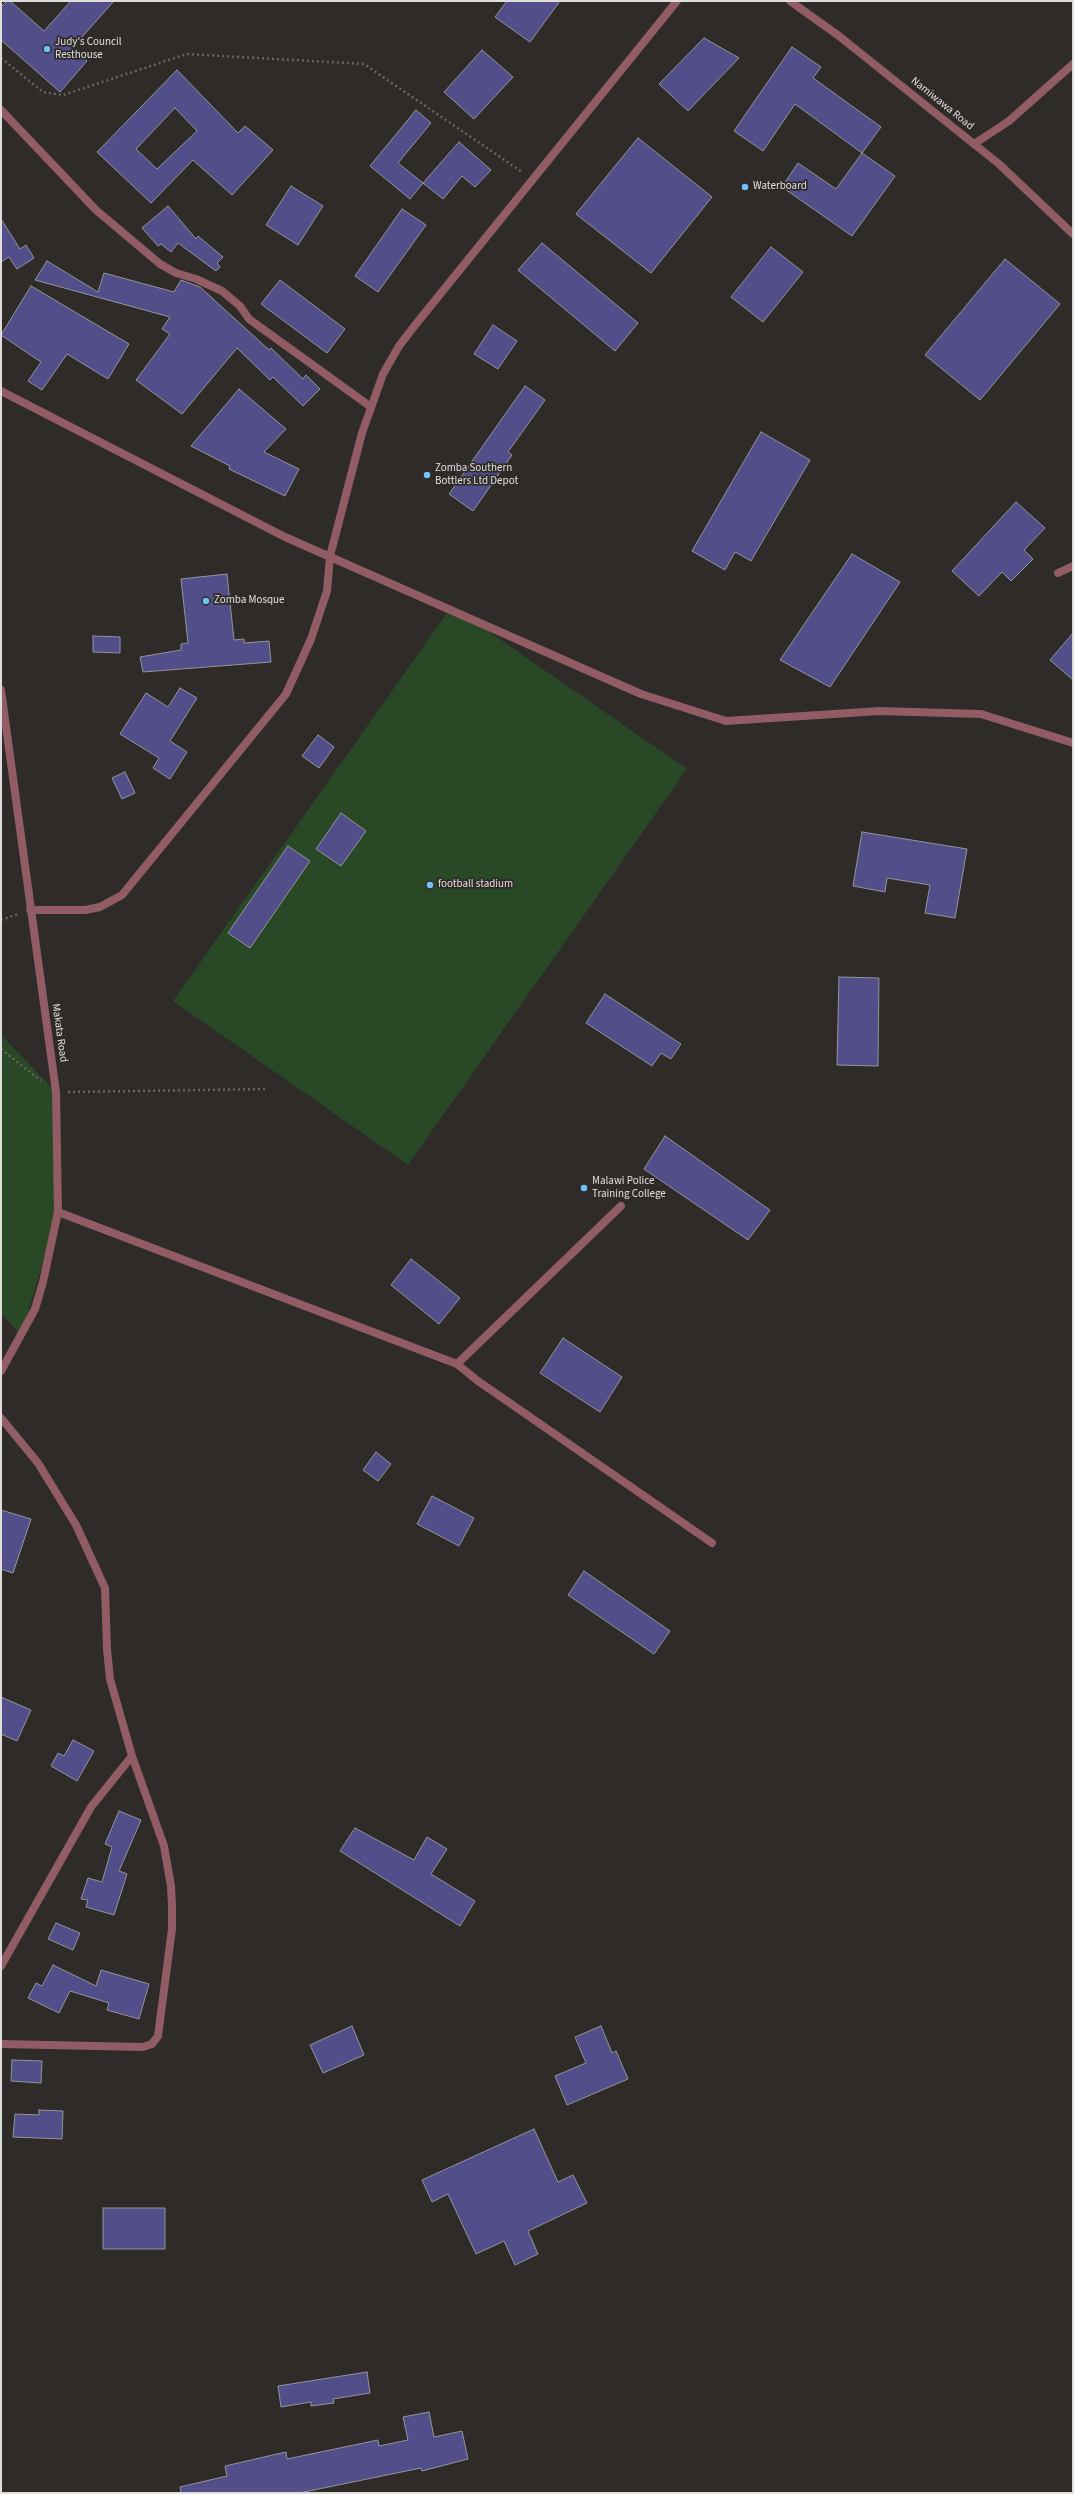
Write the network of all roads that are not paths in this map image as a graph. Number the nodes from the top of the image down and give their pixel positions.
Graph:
1 (677, 1) edge
2 (790, 1) edge
3 (1073, 64) edge
4 (1, 110) edge
5 (974, 144) junction
6 (1073, 234) edge
7 (1, 391) edge
8 (371, 407) junction
9 (330, 556) junction
10 (1073, 566) edge
11 (1058, 573) dead end
12 (1, 690) edge
13 (1073, 743) edge
14 (30, 910) junction
15 (621, 1206) dead end
16 (58, 1212) junction
17 (457, 1364) junction
18 (1, 1371) edge
19 (1, 1418) edge
20 (712, 1543) dead end
21 (132, 1756) junction
22 (1, 1966) edge
23 (1, 2044) edge

1 - 8 street
2 - 5 street, Namiwawa Road
3 - 5 street
4 - 8 street
5 - 6 street, Namiwawa Road
7 - 9 street
8 - 9 street
9 - 13 street
9 - 14 street
10 - 11 street
12 - 14 street, Makata Road
14 - 16 street, Makata Road
15 - 17 street
16 - 17 street
16 - 18 street, Makata Road
17 - 20 street
19 - 21 street
21 - 22 street
21 - 23 street

